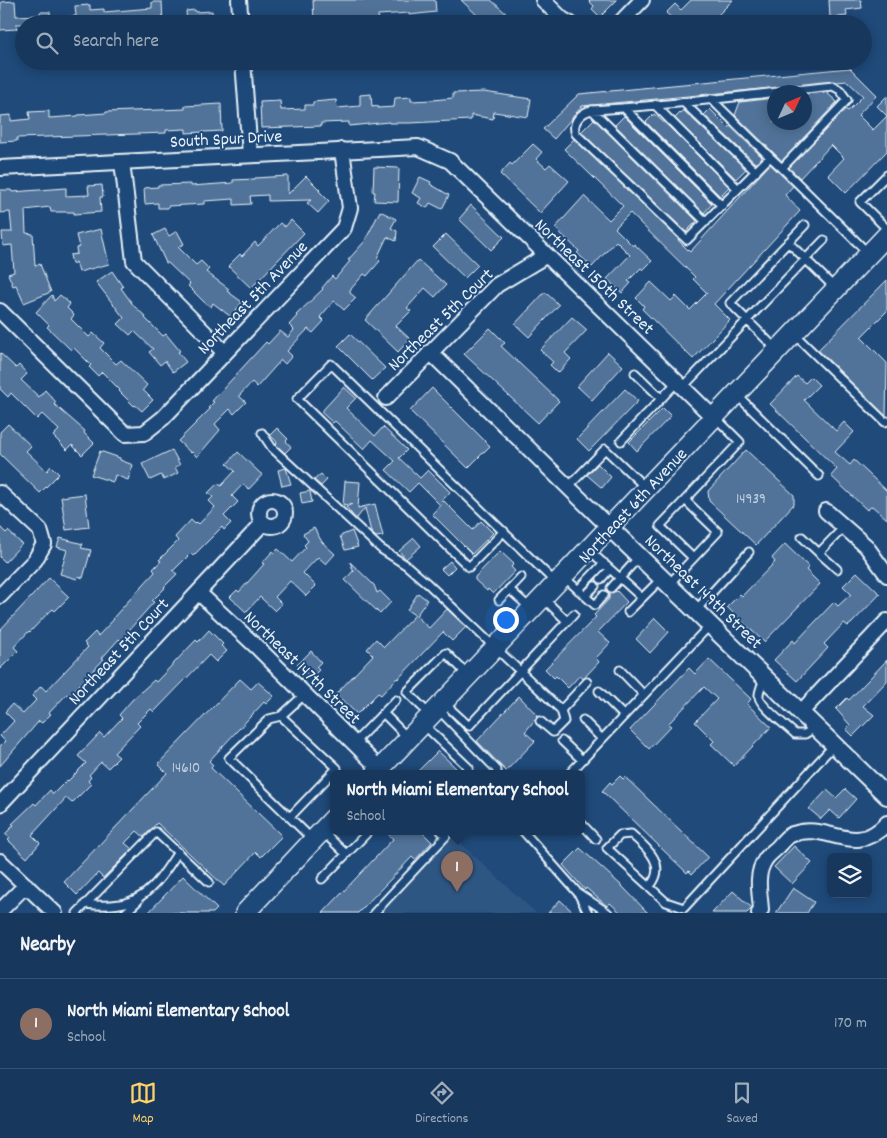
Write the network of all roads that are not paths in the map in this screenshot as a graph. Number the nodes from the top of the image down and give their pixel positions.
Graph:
1 (239, 0) edge
2 (543, 0) edge
3 (642, 0) edge
4 (240, 15) edge
5 (558, 15) edge
6 (628, 15) edge
7 (244, 70) edge
8 (712, 99) junction
9 (683, 102) junction
10 (655, 105) junction
11 (624, 108) junction
12 (592, 110) junction
13 (342, 150) junction
14 (250, 155) junction
15 (770, 157) junction
16 (122, 162) junction
17 (450, 162) joint
18 (0, 168) edge
19 (782, 168) junction
20 (756, 172) junction
21 (887, 174) edge
22 (738, 189) junction
23 (722, 206) junction
24 (706, 222) junction
25 (805, 225) dead end
26 (886, 235) edge
27 (824, 240) dead end
28 (788, 242) junction
29 (869, 254) junction
30 (547, 256) junction
31 (806, 260) junction
32 (836, 289) junction
33 (0, 312) edge
34 (747, 320) junction
35 (794, 334) junction
36 (778, 351) junction
37 (430, 352) junction
38 (225, 353) junction
39 (634, 373) dead end
40 (679, 385) junction
41 (736, 395) junction
42 (386, 398) dead end
43 (662, 398) junction
44 (714, 418) junction
45 (887, 421) edge
46 (262, 433) dead end
47 (621, 441) dead end
48 (819, 476) dead end
49 (568, 487) junction
50 (647, 489) junction
51 (0, 493) edge
52 (685, 500) junction
53 (826, 511) dead end
54 (263, 523) dead end
55 (844, 527) junction
56 (610, 528) junction
57 (504, 531) junction
58 (802, 537) dead end
59 (589, 550) junction
60 (749, 552) dead end
61 (819, 553) junction
62 (640, 557) junction
63 (693, 558) junction
64 (604, 563) junction
65 (610, 569) junction
66 (837, 570) dead end
67 (887, 575) edge
68 (521, 577) dead end
69 (620, 578) junction
70 (601, 579) dead end
71 (560, 580) junction
72 (665, 581) junction
73 (595, 586) dead end
74 (611, 588) dead end
75 (509, 589) junction
76 (578, 590) junction
77 (199, 593) junction
78 (604, 595) dead end
79 (0, 596) edge
80 (585, 596) junction
81 (642, 598) junction
82 (499, 600) dead end
83 (538, 604) junction
84 (696, 610) junction
85 (628, 612) dead end
86 (574, 614) dead end
87 (568, 621) junction
88 (887, 621) edge
89 (710, 624) junction
90 (495, 648) junction
91 (620, 670) dead end
92 (520, 671) junction
93 (469, 676) junction
94 (765, 677) junction
95 (587, 682) dead end
96 (599, 691) dead end
97 (304, 694) junction
98 (644, 695) junction
99 (396, 700) dead end
100 (561, 710) junction
101 (801, 712) junction
102 (434, 713) junction
103 (383, 714) junction
104 (281, 716) junction
105 (624, 716) junction
106 (583, 720) dead end
107 (540, 721) dead end
108 (816, 727) junction
109 (409, 739) junction
110 (602, 739) junction
111 (562, 741) dead end
112 (354, 743) junction
113 (834, 745) junction
114 (582, 760) junction
115 (334, 770) edge
116 (382, 770) edge
117 (384, 770) edge
118 (467, 770) edge
119 (497, 770) edge
120 (573, 770) edge
121 (330, 774) edge
122 (887, 796) edge
123 (0, 804) edge
124 (290, 817) junction
125 (887, 823) edge
126 (585, 827) edge
127 (323, 830) edge
128 (365, 835) edge
129 (445, 835) edge
130 (527, 835) edge
131 (596, 839) dead end
132 (178, 852) junction
133 (346, 854) junction
134 (0, 861) edge
135 (322, 879) dead end
136 (209, 882) dead end
137 (26, 884) junction
138 (650, 886) junction
139 (578, 893) junction
140 (140, 898) junction
141 (85, 904) junction
142 (0, 911) edge
143 (56, 913) edge
144 (76, 913) edge
145 (126, 913) edge
146 (245, 913) edge
147 (374, 913) edge
148 (588, 913) edge
149 (608, 913) edge
150 (759, 913) edge

1 - 4 street
2 - 5 street
3 - 6 street
7 - 14 street
8 - 9 lane
8 - 15 lane
8 - 19 lane
9 - 10 lane
9 - 20 lane
10 - 11 lane
10 - 22 lane
11 - 12 lane
11 - 23 lane
12 - 24 lane
12 - 24 lane
13 - 14 street, South Spur Drive
13 - 17 street, South Spur Drive
13 - 38 street, Northeast 5th Avenue
14 - 16 street, South Spur Drive
15 - 19 lane
15 - 20 lane
16 - 18 street, South Spur Drive
16 - 38 street
17 - 30 street, Northeast 150th Street
19 - 29 lane
20 - 22 lane
21 - 26 lane
22 - 23 lane
23 - 24 lane
25 - 28 lane
26 - 29 main road, Northeast 6th Avenue
27 - 31 lane
28 - 31 lane
28 - 34 lane
29 - 32 main road, Northeast 6th Avenue
30 - 37 street, Northeast 5th Court
30 - 40 street, Northeast 150th Street
31 - 32 lane
31 - 34 lane
32 - 35 main road, Northeast 6th Avenue
33 - 38 street, Northeast 5th Avenue
34 - 36 lane
34 - 40 lane
35 - 36 main road, Northeast 6th Avenue
35 - 45 lane
36 - 41 main road, Northeast 6th Avenue
37 - 42 street, Northeast 5th Court
37 - 49 street, Northeast 149th Street
39 - 43 lane
40 - 43 lane
40 - 44 street, Northeast 150th Street
41 - 44 main road, Northeast 6th Avenue
41 - 48 lane
43 - 47 lane
44 - 50 main road, Northeast 6th Avenue
44 - 52 lane
46 - 90 lane
49 - 50 lane
49 - 56 street, Northeast 149th Street
50 - 56 main road, Northeast 6th Avenue
51 - 79 street
52 - 63 lane
52 - 63 lane
53 - 55 street
54 - 77 street, Northeast 5th Court
55 - 61 lane
55 - 67 street
56 - 59 main road, Northeast 6th Avenue
56 - 62 street, Northeast 149th Street
57 - 57 lane
57 - 71 lane
58 - 61 lane
59 - 64 lane
59 - 71 main road, Northeast 6th Avenue
60 - 84 lane
61 - 66 lane
62 - 69 lane
62 - 72 street, Northeast 149th Street
63 - 72 lane
64 - 65 lane
64 - 76 lane
65 - 69 lane
65 - 70 lane
68 - 75 lane
69 - 74 lane
69 - 81 lane
71 - 76 lane
71 - 83 main road, Northeast 6th Avenue
72 - 81 lane
72 - 84 street, Northeast 149th Street
73 - 80 lane
75 - 82 lane
75 - 83 lane
76 - 80 lane
77 - 97 street, Northeast 147th Street
77 - 123 street, Northeast 5th Court
78 - 80 lane
81 - 85 lane
83 - 87 lane
83 - 90 main road, Northeast 6th Avenue
84 - 89 street, Northeast 149th Street
86 - 87 lane
87 - 92 lane
88 - 101 street
89 - 94 street, Northeast 149th Street
89 - 98 lane
90 - 92 lane
90 - 93 main road, Northeast 6th Avenue
91 - 98 lane
92 - 100 lane
92 - 102 lane
93 - 102 main road, Northeast 6th Avenue
93 - 102 lane
94 - 101 street, Northeast 149th Street
94 - 108 lane
95 - 100 lane
96 - 105 lane
97 - 104 lane
97 - 112 street, Northeast 147th Street
98 - 105 lane
99 - 103 lane
100 - 107 lane
101 - 108 street, Northeast 149th Street
102 - 109 main road, Northeast 6th Avenue
102 - 118 lane
102 - 119 lane
103 - 109 lane
103 - 112 lane
104 - 115 lane
104 - 124 lane
105 - 110 lane
106 - 110 lane
108 - 113 street, Northeast 149th Street
109 - 117 main road, Northeast 6th Avenue
110 - 114 lane
111 - 114 lane
112 - 116 street, Northeast 147th Street
113 - 122 street, Northeast 149th Street
113 - 138 lane
114 - 120 lane
121 - 124 lane
124 - 127 lane
125 - 150 street
126 - 131 lane
127 - 133 lane
127 - 146 main road
128 - 133 lane
129 - 147 lane
130 - 139 lane
132 - 136 lane
132 - 140 lane
132 - 141 lane
133 - 135 lane
134 - 137 street
137 - 142 street
137 - 143 street
138 - 138 lane
139 - 148 lane
139 - 149 lane
140 - 141 lane
140 - 145 lane
141 - 144 lane

